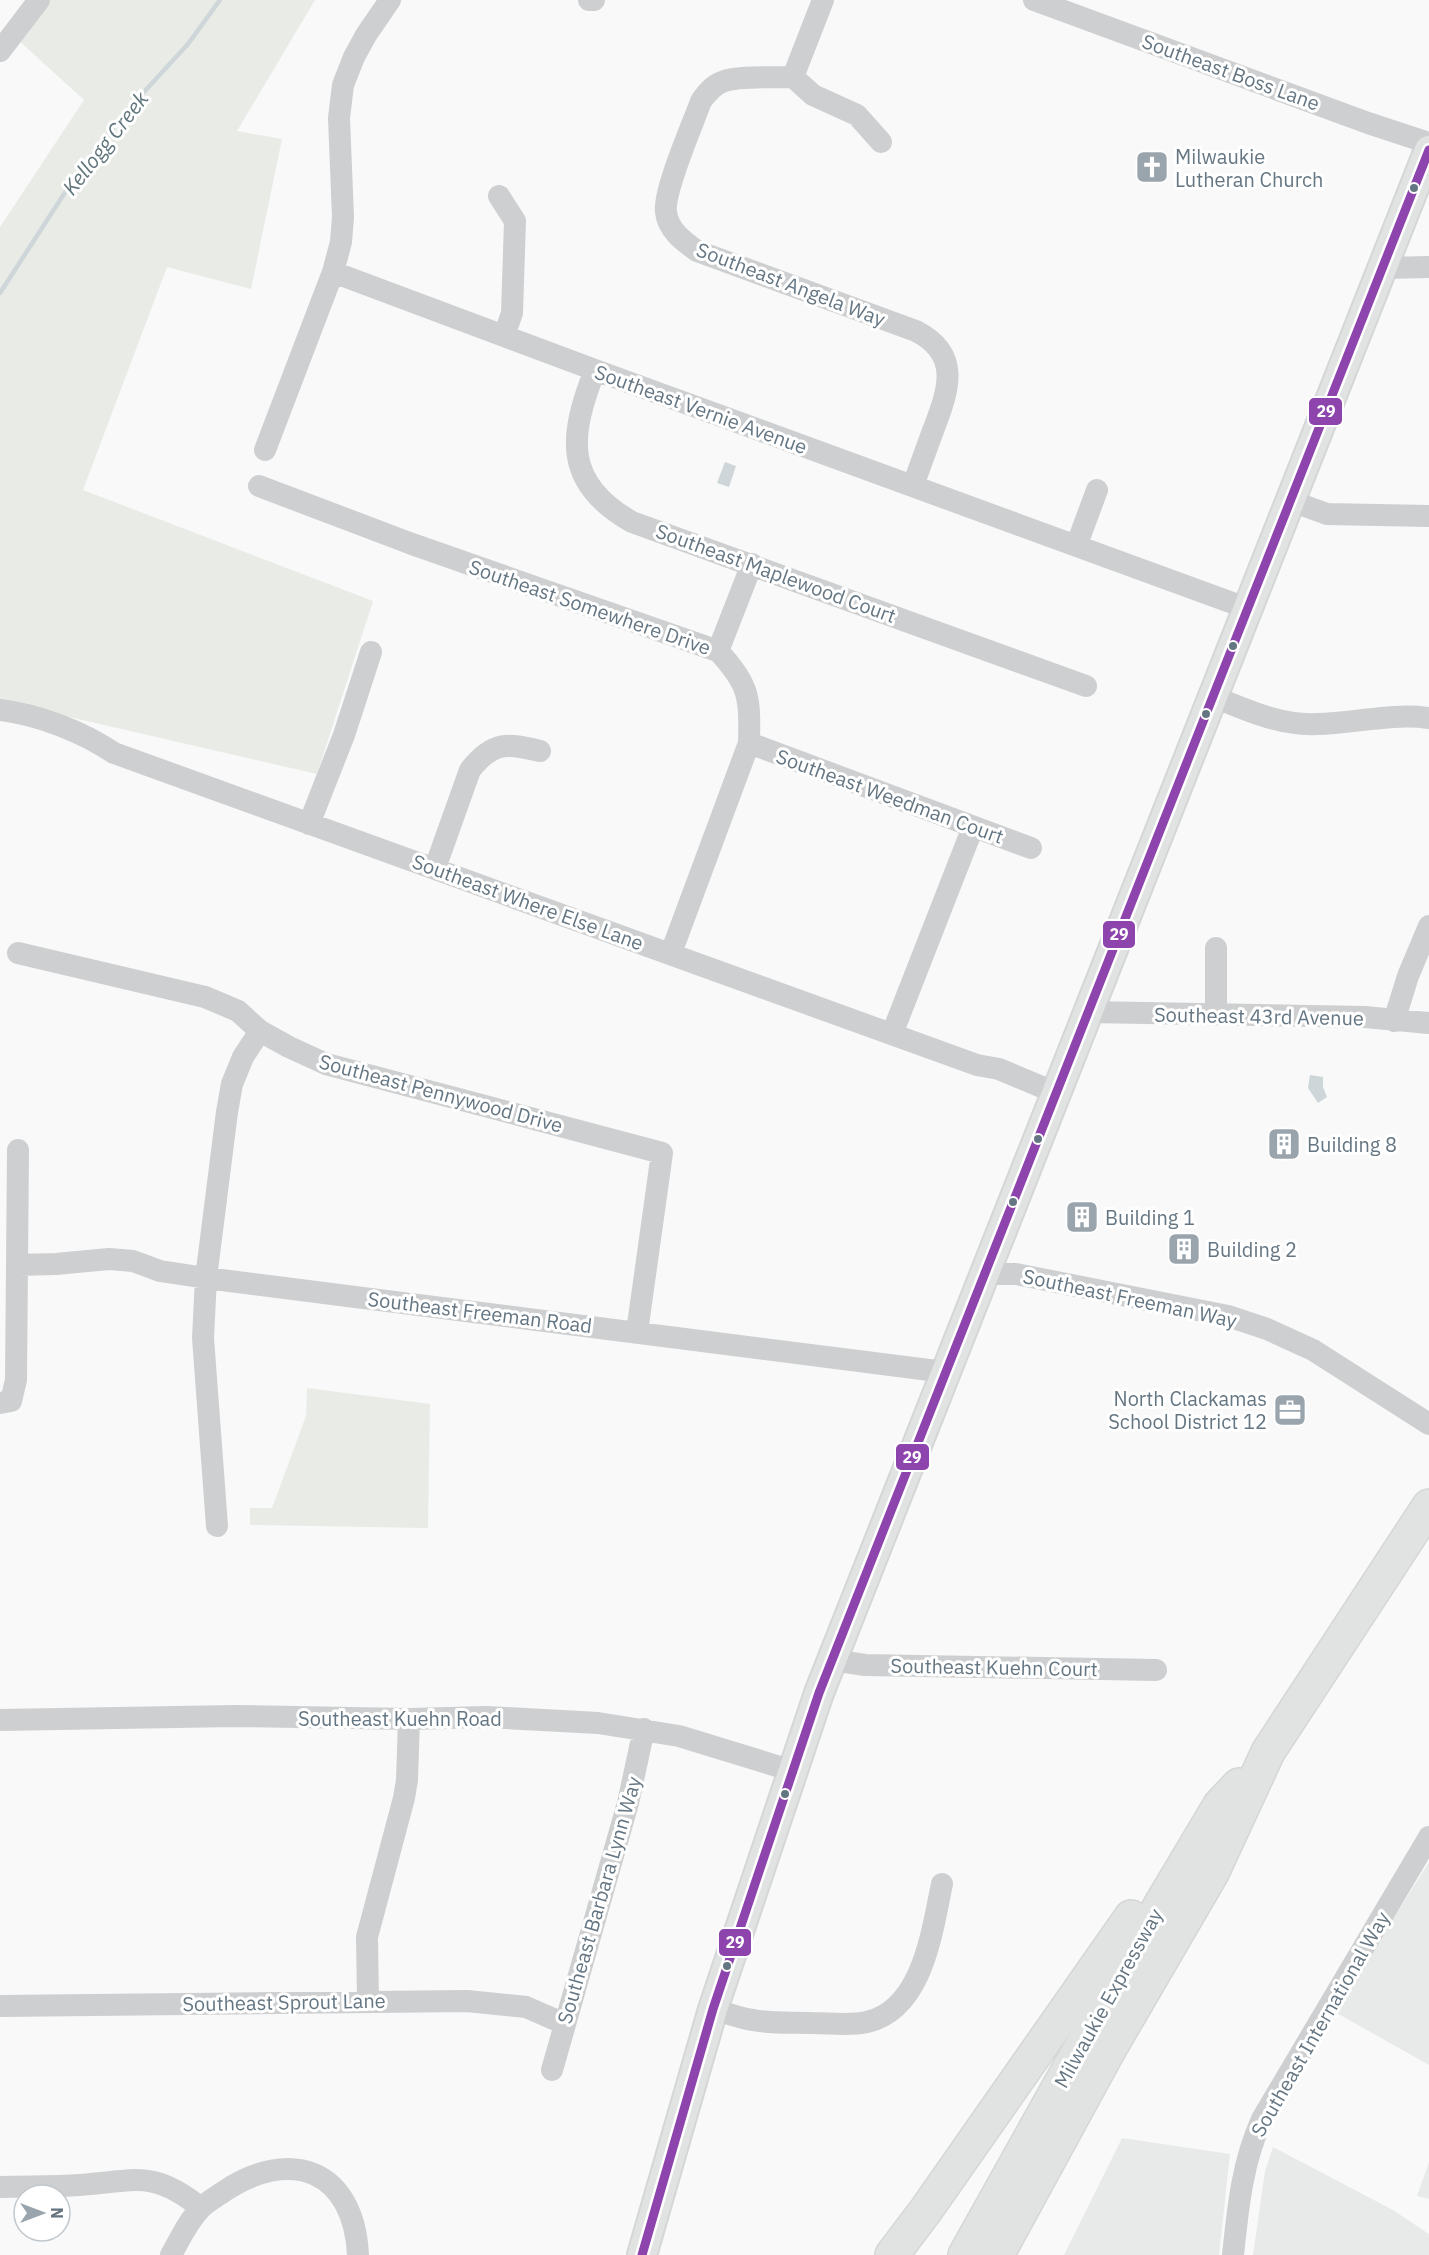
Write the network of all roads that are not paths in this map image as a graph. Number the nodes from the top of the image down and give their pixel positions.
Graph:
1 (39, 0) edge
2 (390, 0) edge
3 (589, 0) edge
4 (594, 0) edge
5 (823, 0) edge
6 (1034, 0) edge
7 (0, 51) edge
8 (793, 77) junction
9 (881, 142) dead end
10 (1429, 143) edge
11 (1429, 150) edge
12 (499, 196) dead end
13 (1429, 267) edge
14 (1383, 268) junction
15 (333, 272) junction
16 (504, 336) junction
17 (595, 370) junction
18 (265, 450) dead end
19 (259, 486) dead end
20 (913, 486) junction
21 (1097, 490) dead end
22 (1290, 501) junction
23 (1429, 516) edge
24 (1077, 544) junction
25 (752, 564) junction
26 (1249, 609) junction
27 (718, 651) junction
28 (371, 652) dead end
29 (1086, 686) dead end
30 (1214, 697) junction
31 (0, 710) edge
32 (1429, 718) edge
33 (749, 743) junction
34 (540, 751) dead end
35 (309, 824) junction
36 (973, 827) junction
37 (1031, 848) dead end
38 (435, 868) junction
39 (1429, 926) edge
40 (1216, 948) dead end
41 (18, 952) dead end
42 (671, 953) junction
43 (1088, 1012) junction
44 (1216, 1014) junction
45 (1394, 1022) junction
46 (1429, 1023) edge
47 (260, 1031) junction
48 (892, 1034) junction
49 (1056, 1093) junction
50 (18, 1150) dead end
51 (9, 1204) edge
52 (17, 1265) junction
53 (984, 1274) junction
54 (206, 1278) junction
55 (637, 1332) junction
56 (945, 1372) junction
57 (5, 1402) edge
58 (1429, 1424) edge
59 (1429, 1506) edge
60 (217, 1526) dead end
61 (832, 1660) junction
62 (1156, 1670) dead end
63 (409, 1719) junction
64 (0, 1720) edge
65 (644, 1729) junction
66 (1268, 1752) junction
67 (793, 1771) junction
68 (1220, 1805) junction
69 (1429, 1837) edge
70 (942, 1884) dead end
71 (368, 2001) junction
72 (0, 2006) edge
73 (713, 2009) junction
74 (565, 2024) junction
75 (552, 2070) dead end
76 (0, 2187) edge
77 (201, 2208) junction
78 (171, 2255) edge
79 (358, 2255) edge
80 (642, 2255) edge
81 (892, 2255) edge
82 (965, 2255) edge
83 (997, 2255) edge
84 (1233, 2255) edge

1 - 7 street
2 - 15 street
3 - 4 street
5 - 8 street
6 - 10 street, Southeast Boss Lane
8 - 9 street
8 - 20 street, Southeast Angela Way
11 - 14 main road
12 - 16 street
13 - 14 street
14 - 22 main road
15 - 16 street, Southeast Vernie Avenue
15 - 18 street
16 - 17 street, Southeast Vernie Avenue
17 - 20 street, Southeast Vernie Avenue
17 - 25 street, Southeast Maplewood Court
19 - 27 street, Southeast Somewhere Drive
20 - 24 street, Southeast Vernie Avenue
21 - 24 street
22 - 23 street
22 - 26 main road
24 - 26 street, Southeast Vernie Avenue
25 - 27 street
25 - 29 street, Southeast Maplewood Court
26 - 30 main road
27 - 33 street, Southeast Somewhere Drive
28 - 35 street
30 - 32 street
30 - 43 main road
31 - 35 street, Southeast Where Else Lane
33 - 36 street, Southeast Weedman Court
33 - 42 street, Southeast Somewhere Drive
34 - 38 street
35 - 38 street, Southeast Where Else Lane
36 - 37 street, Southeast Weedman Court
36 - 48 street
38 - 42 street, Southeast Where Else Lane
39 - 45 street
40 - 44 street
41 - 47 street
42 - 48 street, Southeast Where Else Lane
43 - 44 street, Southeast 43rd Avenue
43 - 49 main road
44 - 45 street, Southeast 43rd Avenue
45 - 46 street, Southeast 43rd Avenue
47 - 54 street
47 - 55 street, Southeast Pennywood Drive
48 - 49 street, Southeast Where Else Lane
49 - 53 main road
50 - 51 street
51 - 52 street
52 - 54 street, Southeast Freeman Road
52 - 57 street
53 - 56 main road
53 - 58 street, Southeast Freeman Way
54 - 55 street, Southeast Freeman Road
54 - 60 street
55 - 56 street, Southeast Freeman Road
56 - 61 main road
59 - 66 highway, Milwaukie Expressway
61 - 62 street, Southeast Kuehn Court
61 - 67 main road
63 - 64 street, Southeast Kuehn Road
63 - 65 street, Southeast Kuehn Road
63 - 71 street
65 - 67 street, Southeast Kuehn Road
65 - 74 street, Southeast Barbara Lynn Way
66 - 68 highway, Milwaukie Expressway
66 - 83 highway, Milwaukie Expressway
67 - 73 main road
68 - 81 highway
68 - 82 highway, Milwaukie Expressway
69 - 84 street, Southeast International Way
70 - 73 street
71 - 72 street, Southeast Sprout Lane
71 - 74 street, Southeast Sprout Lane
73 - 80 main road
74 - 75 street, Southeast Barbara Lynn Way
76 - 77 street
77 - 78 street
77 - 79 street

